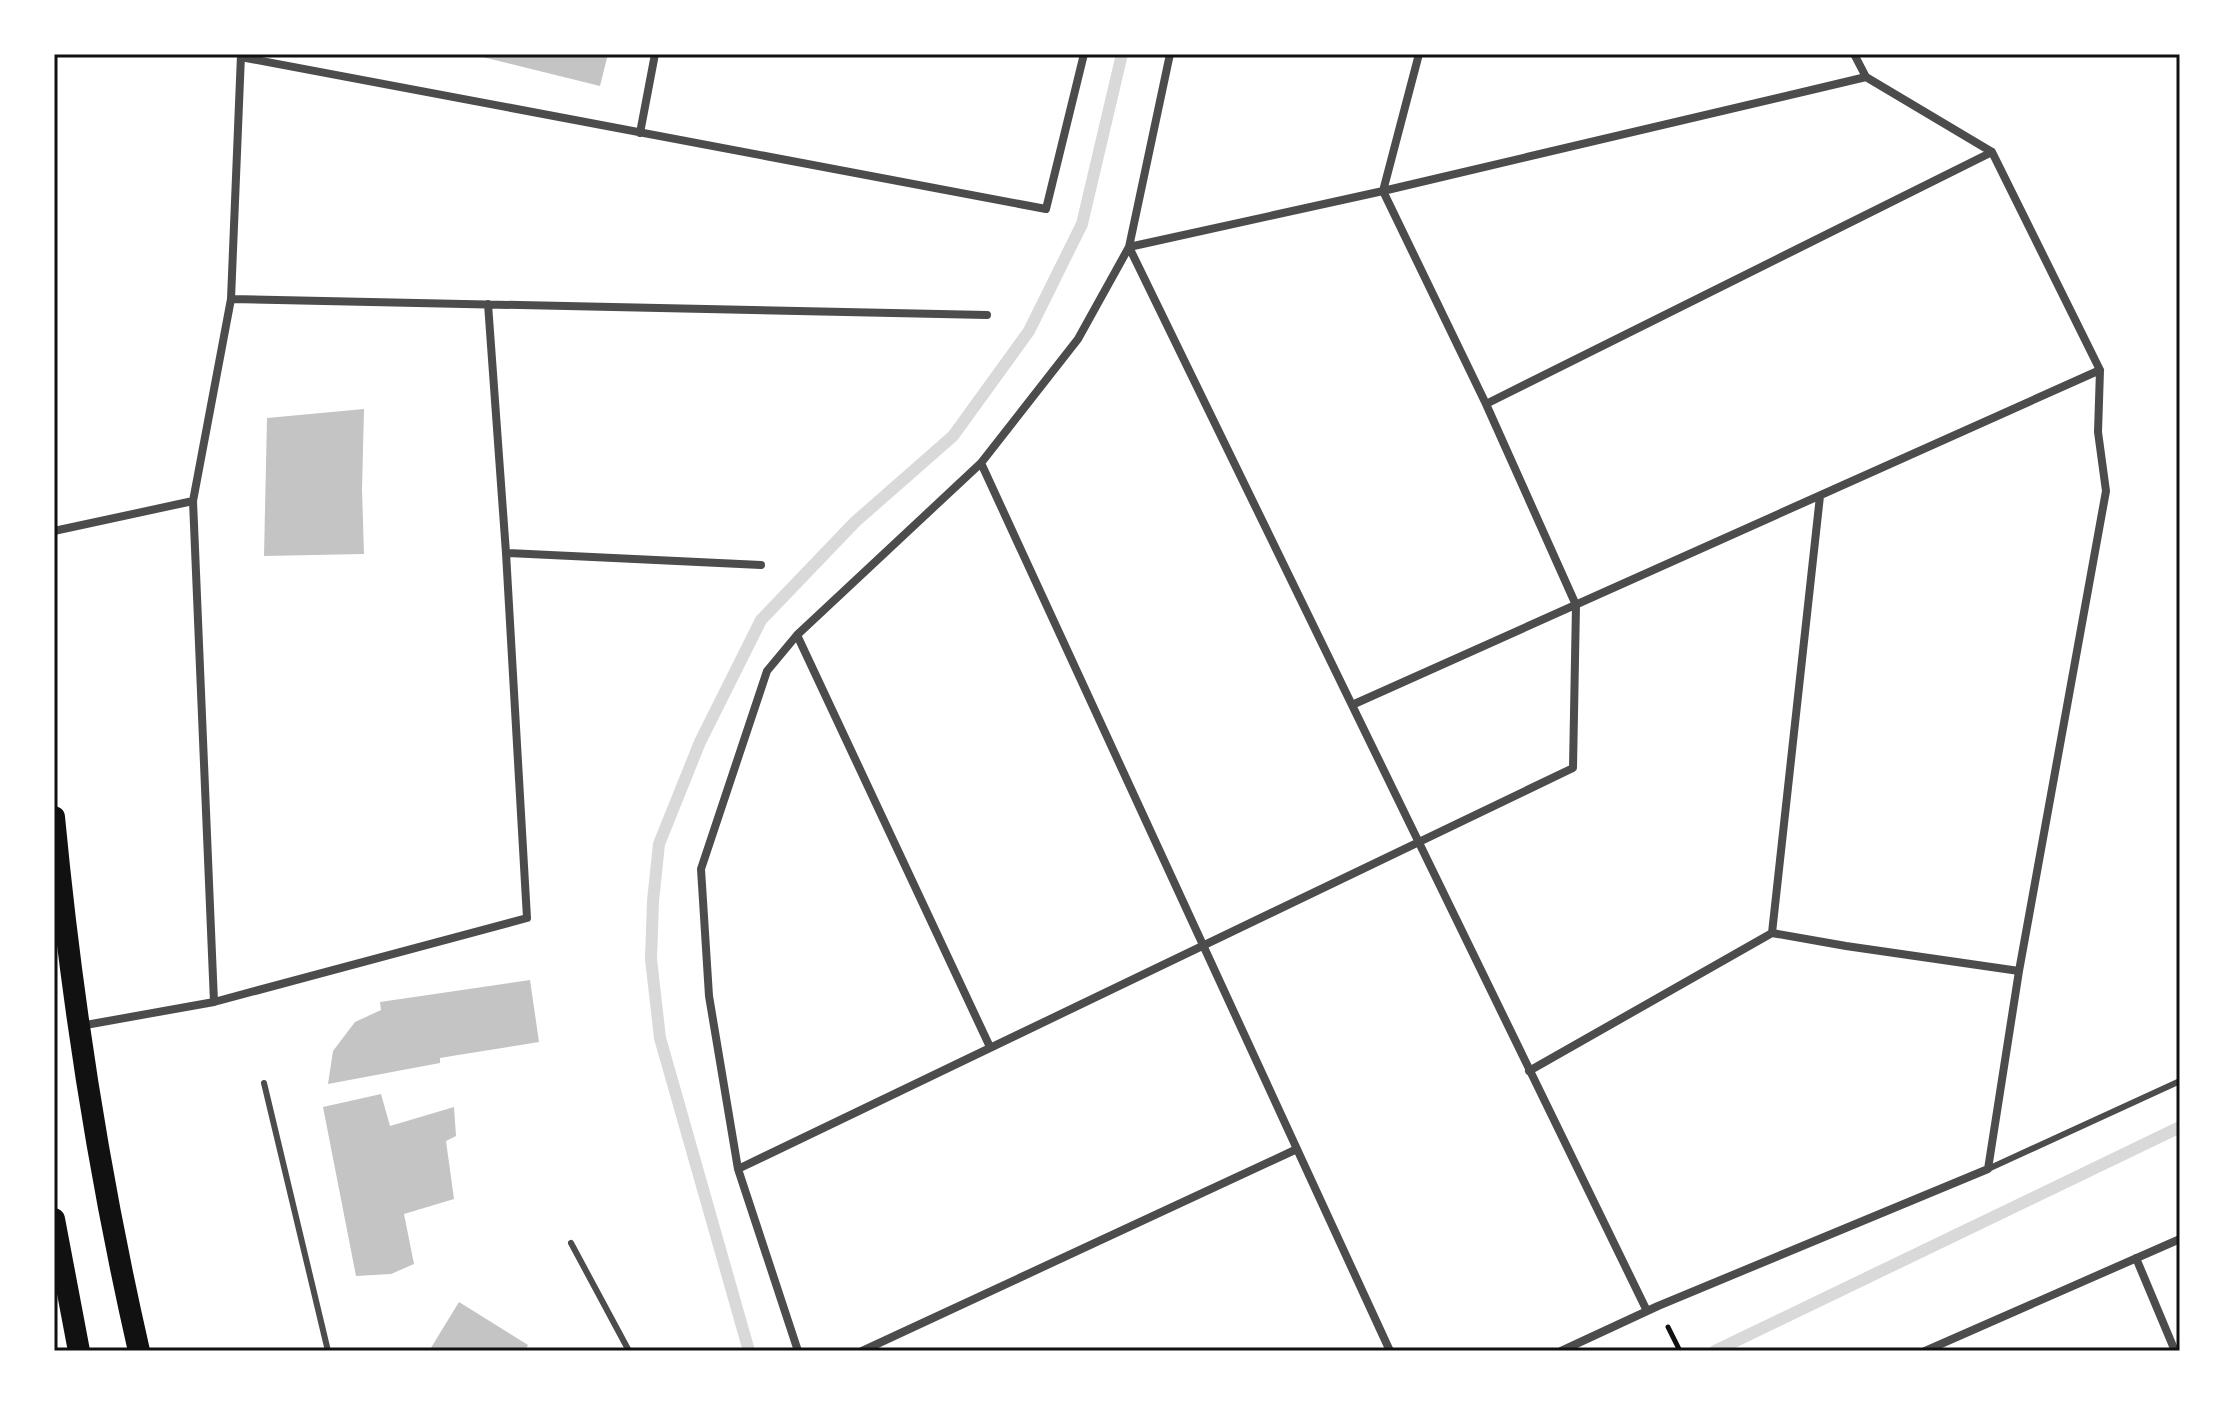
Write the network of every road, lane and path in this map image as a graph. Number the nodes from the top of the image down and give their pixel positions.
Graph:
1 (655, 54) edge
2 (1084, 54) edge
3 (1170, 54) edge
4 (1419, 54) edge
5 (1854, 54) edge
6 (241, 56) edge
7 (1866, 77) junction
8 (640, 133) junction
9 (1992, 152) junction
10 (1383, 191) junction
11 (1129, 247) junction
12 (231, 299) junction
13 (488, 304) junction
14 (987, 315) dead end
15 (2100, 370) junction
16 (1486, 404) junction
17 (981, 463) junction
18 (1820, 496) junction
19 (193, 501) junction
20 (54, 531) edge
21 (506, 553) junction
22 (761, 565) dead end
23 (1576, 605) junction
24 (797, 635) junction
25 (1352, 705) junction
26 (54, 817) edge
27 (1418, 842) junction
28 (1772, 933) junction
29 (1203, 945) junction
30 (2019, 971) junction
31 (214, 1002) junction
32 (80, 1026) junction
33 (990, 1047) junction
34 (1529, 1071) junction
35 (2180, 1081) edge
36 (264, 1083) dead end
37 (1297, 1149) junction
38 (738, 1169) junction
39 (1988, 1169) junction
40 (54, 1219) edge
41 (2180, 1239) edge
42 (571, 1243) dead end
43 (2136, 1258) junction
44 (1647, 1311) junction
45 (1669, 1330) dead end
46 (79, 1351) edge
47 (139, 1351) edge
48 (328, 1351) edge
49 (629, 1351) edge
50 (798, 1351) edge
51 (862, 1351) edge
52 (1390, 1351) edge
53 (1561, 1351) edge
54 (1680, 1351) edge
55 (1925, 1351) edge
56 (2175, 1351) edge

1 - 8 street
2 - 8 street
3 - 11 street
4 - 10 street
5 - 7 street
6 - 8 street
6 - 12 street
7 - 9 street
7 - 10 street
9 - 15 street
9 - 16 street
10 - 11 street
10 - 16 street
11 - 17 street
11 - 25 street
12 - 13 street
12 - 19 street
13 - 14 street
13 - 21 street
15 - 18 street
15 - 30 street
16 - 23 street
17 - 24 street
17 - 29 street
18 - 23 street
18 - 28 street
19 - 20 street
19 - 31 street
21 - 22 street
21 - 31 street
23 - 25 street
23 - 27 street
24 - 33 street
24 - 38 street
25 - 27 street
26 - 32 highway
27 - 29 street
27 - 34 street
28 - 30 street
28 - 34 street
29 - 33 street
29 - 37 street
30 - 39 street
31 - 32 street
32 - 47 highway
33 - 38 street
34 - 44 street
35 - 39 lane
36 - 48 lane
37 - 51 street
37 - 52 street
38 - 50 street
39 - 44 street
40 - 46 highway
41 - 43 street
42 - 49 lane
43 - 55 street
43 - 56 street
44 - 53 street
45 - 54 path

